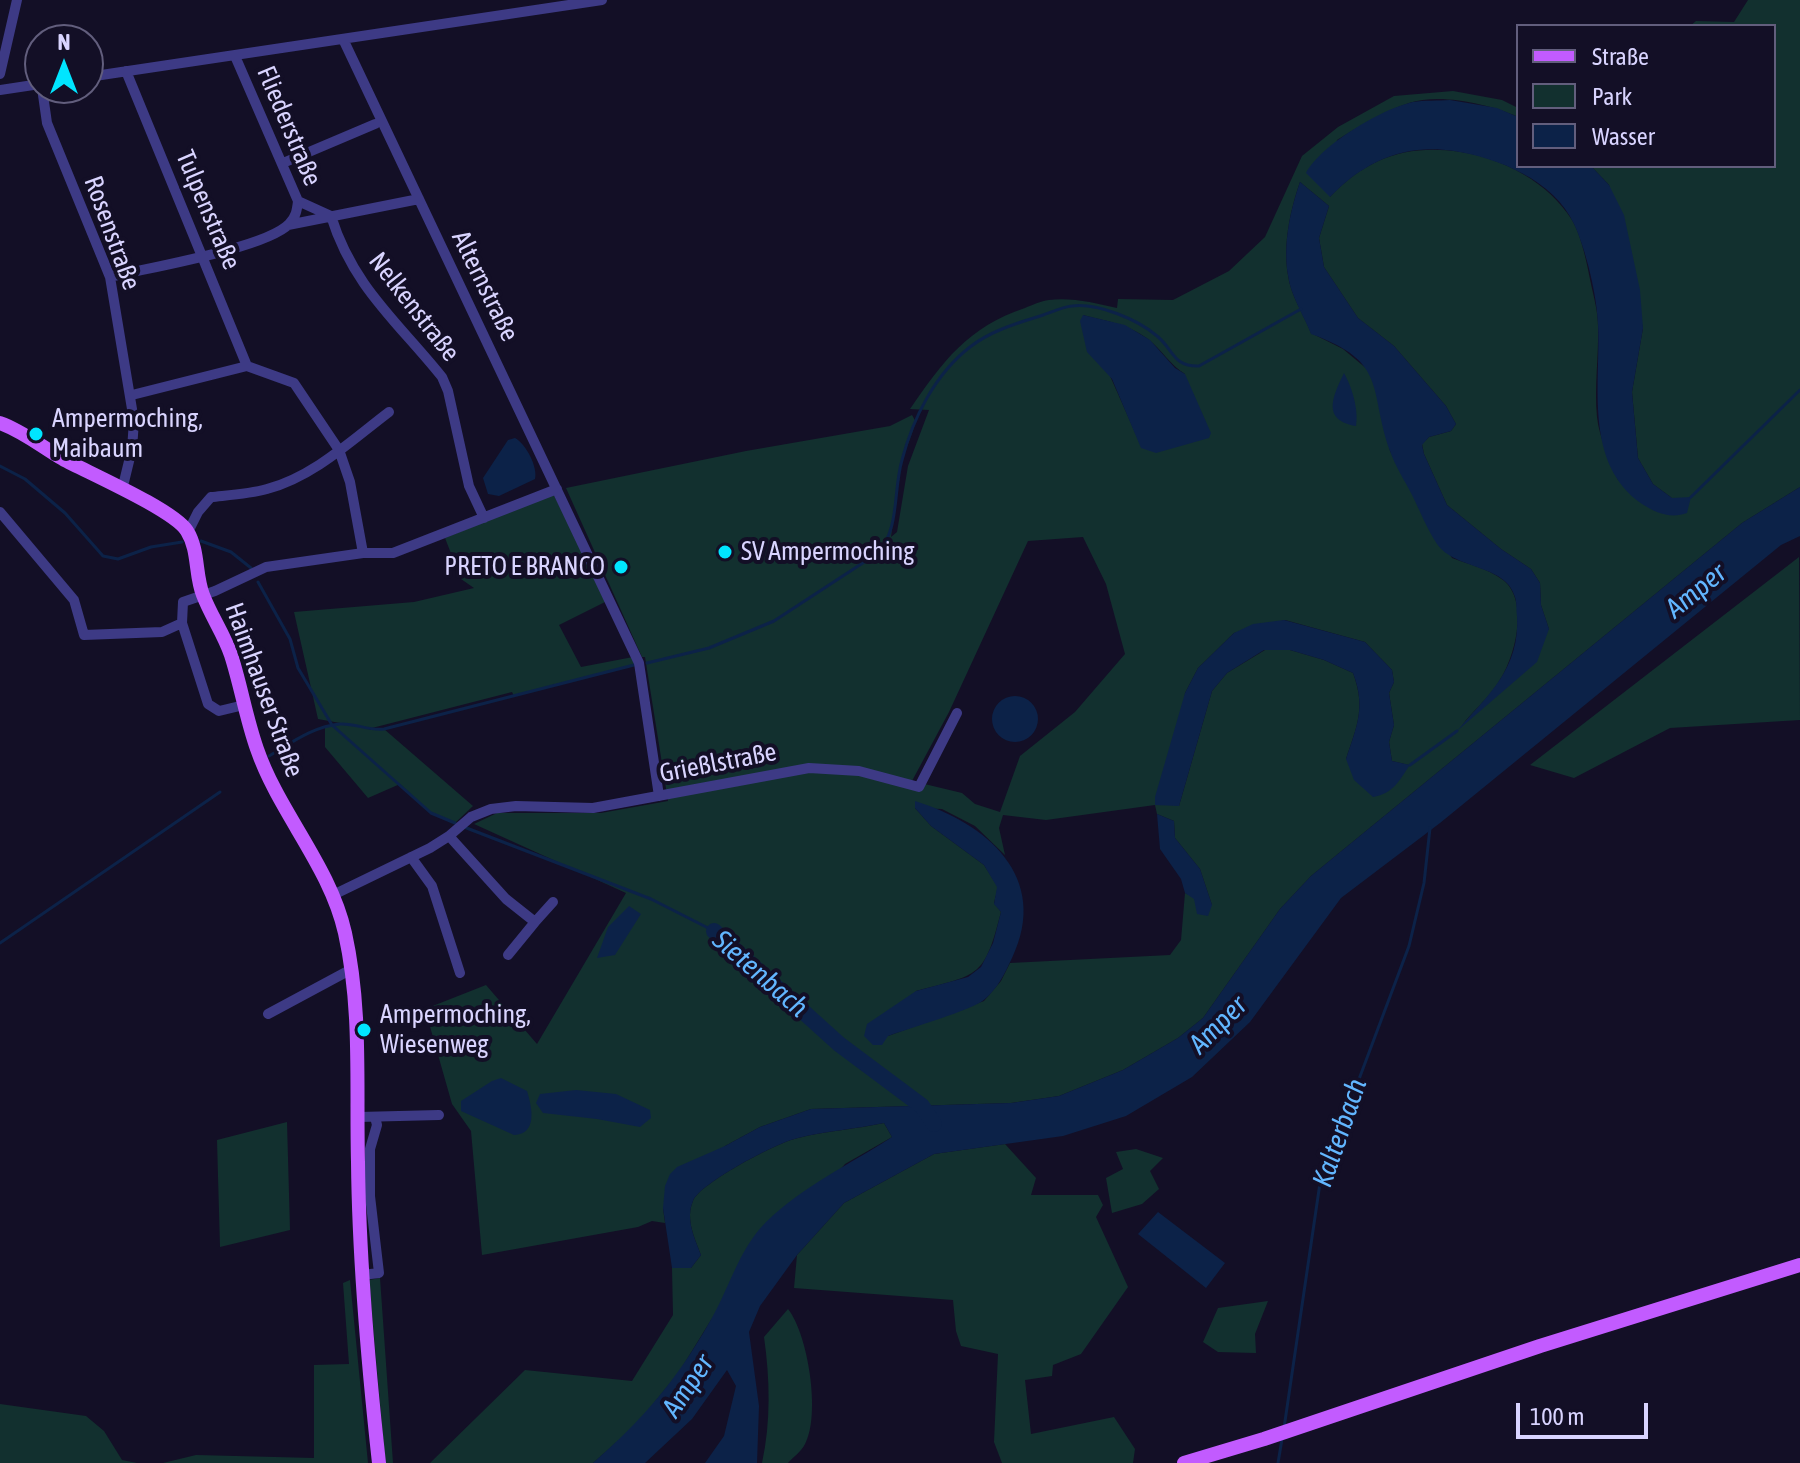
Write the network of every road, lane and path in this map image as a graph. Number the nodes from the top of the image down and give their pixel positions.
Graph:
1 (17, 0) edge
2 (602, 0) edge
3 (343, 39) junction
4 (235, 56) junction
5 (126, 71) junction
6 (0, 74) edge
7 (104, 74) edge
8 (24, 88) edge
9 (0, 90) edge
10 (44, 104) edge
11 (375, 124) dead end
12 (283, 163) junction
13 (419, 199) junction
14 (298, 201) junction
15 (331, 216) junction
16 (288, 225) junction
17 (203, 256) junction
18 (110, 277) junction
19 (247, 366) junction
20 (132, 395) junction
21 (389, 412) dead end
22 (0, 423) edge
23 (339, 450) junction
24 (557, 489) junction
25 (122, 490) junction
26 (0, 512) edge
27 (484, 518) junction
28 (188, 532) junction
29 (363, 553) junction
30 (203, 594) junction
31 (182, 623) junction
32 (244, 705) junction
33 (957, 713) dead end
34 (659, 796) junction
35 (449, 836) junction
36 (411, 857) junction
37 (333, 895) junction
38 (553, 902) dead end
39 (535, 922) junction
40 (508, 955) dead end
41 (353, 971) junction
42 (460, 973) dead end
43 (268, 1014) dead end
44 (439, 1115) dead end
45 (359, 1117) junction
46 (375, 1117) junction
47 (1800, 1265) edge
48 (362, 1275) junction
49 (379, 1463) edge
50 (1184, 1463) edge

1 - 6 street
2 - 3 street
3 - 4 street
3 - 13 street, Alternstraße
4 - 5 street
4 - 12 street, Fliederstraße
5 - 7 street
5 - 17 street, Tulpenstraße
8 - 9 street
10 - 18 street, Rosenstraße
11 - 12 street
12 - 14 street, Fliederstraße
13 - 15 street
13 - 24 street, Alternstraße
14 - 15 street
14 - 16 street, Fliederstraße
15 - 16 street
15 - 27 street, Nelkenstraße
16 - 17 street
17 - 18 street
17 - 19 street, Tulpenstraße
18 - 20 street, Rosenstraße
19 - 20 street
19 - 23 street
20 - 25 street, Rosenstraße
21 - 23 street
22 - 25 main road
23 - 28 street
23 - 29 street
24 - 27 street
24 - 34 street, Alternstraße
25 - 28 main road
26 - 31 street
27 - 29 street
28 - 30 main road, Haimhauser Straße
29 - 30 street
30 - 31 street
30 - 32 main road, Haimhauser Straße
31 - 32 street
32 - 37 main road, Haimhauser Straße
33 - 34 street, Grießlstraße
34 - 35 street, Grießlstraße
35 - 36 street, Grießlstraße
35 - 39 street
36 - 37 street, Grießlstraße
36 - 42 street
37 - 41 main road, Haimhauser Straße
38 - 39 street
39 - 40 street
41 - 43 street
41 - 45 main road, Haimhauser Straße
44 - 46 street
45 - 46 street
45 - 48 main road, Haimhauser Straße
46 - 48 street
47 - 50 main road
48 - 49 main road, Haimhauser Straße

